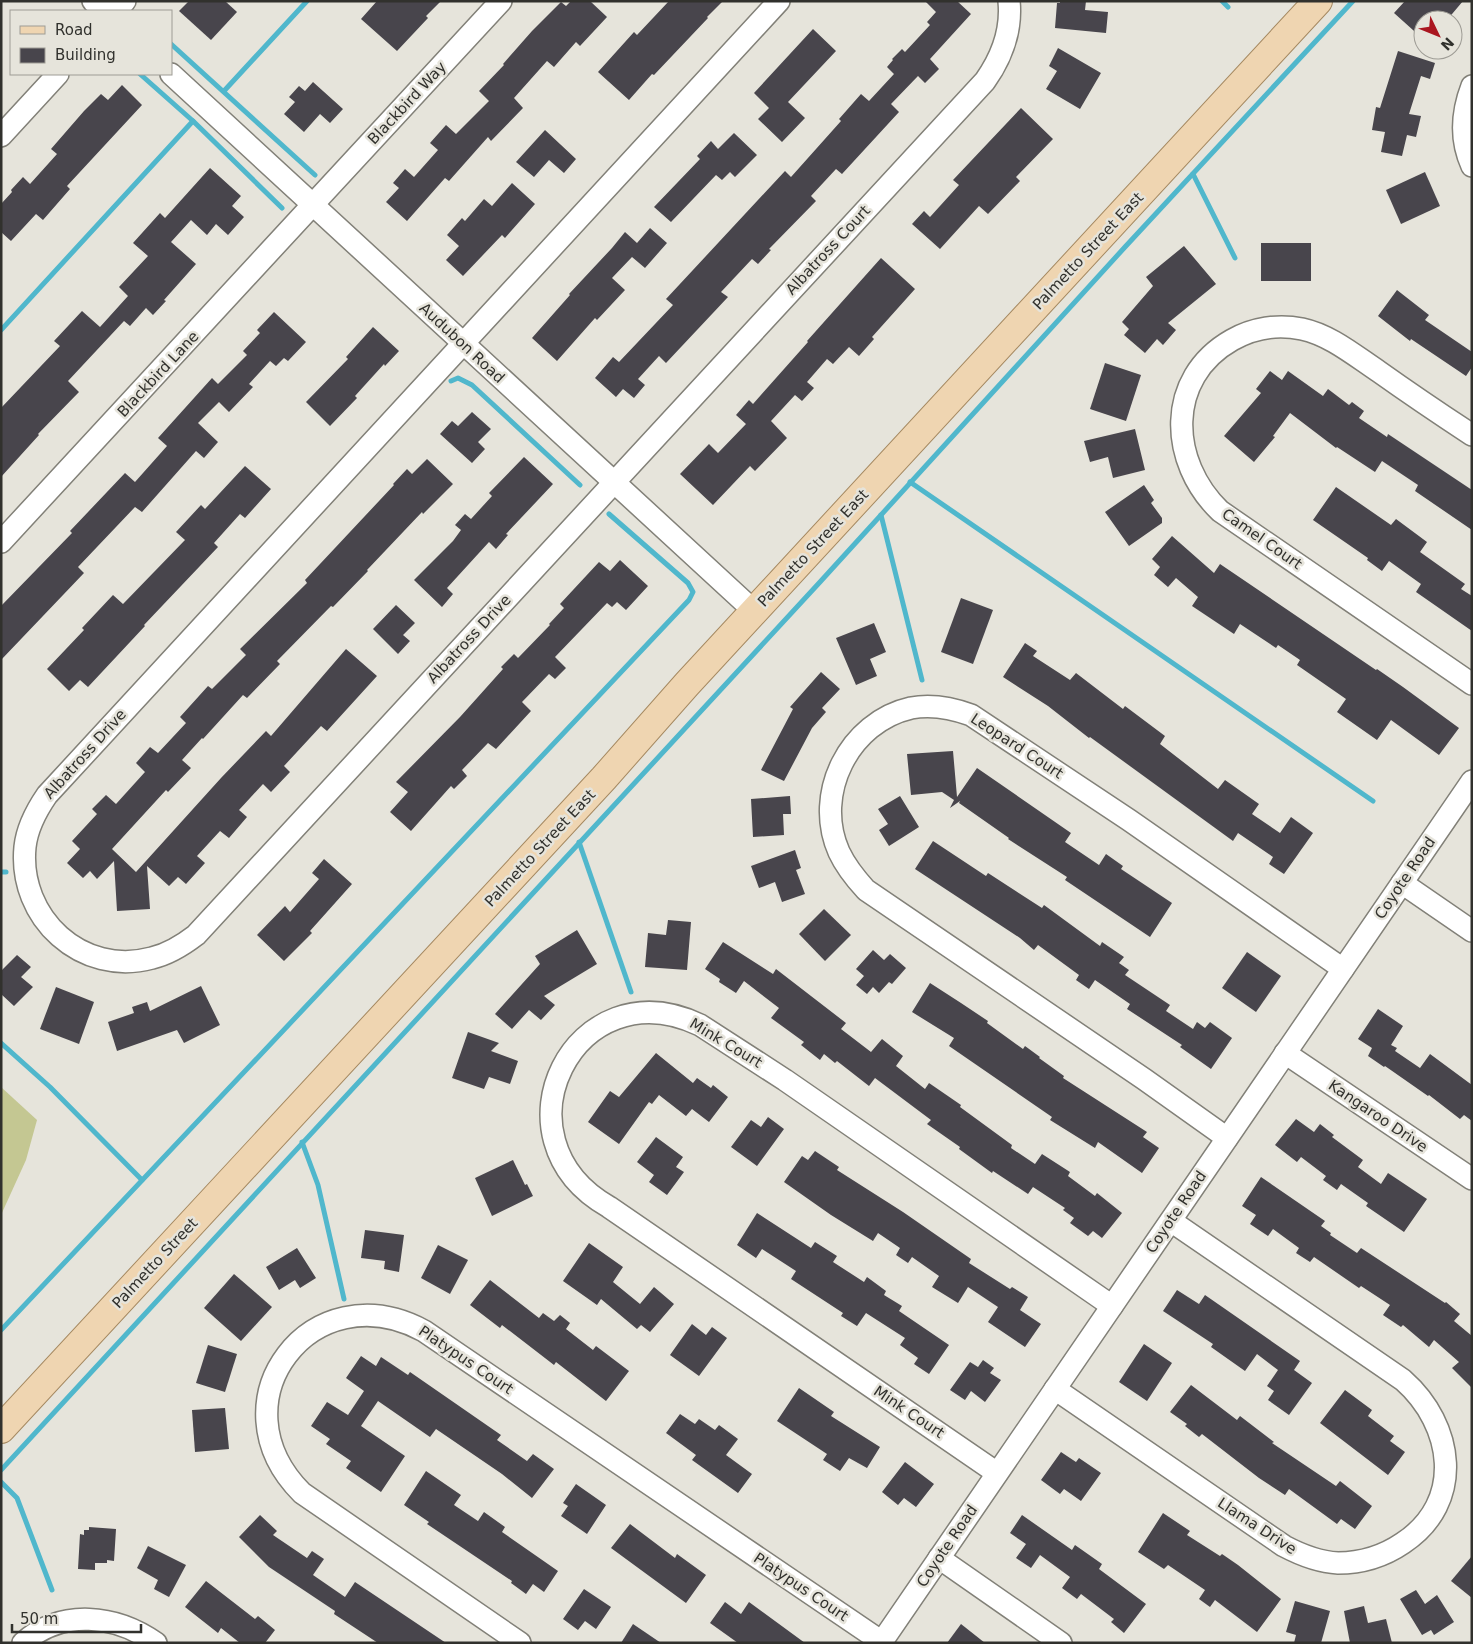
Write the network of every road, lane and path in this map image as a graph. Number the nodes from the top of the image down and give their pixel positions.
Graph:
1 (93, 1) edge
2 (501, 1) edge
3 (779, 1) edge
4 (1009, 1) edge
5 (1318, 1) edge
6 (103, 10) edge
7 (57, 75) edge
8 (172, 75) edge
9 (1472, 86) edge
10 (1, 136) edge
11 (1472, 166) edge
12 (313, 205) junction
13 (463, 344) junction
14 (1472, 435) edge
15 (613, 483) junction
16 (1, 542) edge
17 (754, 611) junction
18 (1472, 684) edge
19 (1472, 781) edge
20 (1402, 883) junction
21 (1472, 931) edge
22 (1343, 969) junction
23 (1285, 1053) junction
24 (309, 1097) joint
25 (1227, 1138) junction
26 (1472, 1179) edge
27 (1170, 1221) junction
28 (1112, 1306) junction
29 (1055, 1389) junction
30 (1, 1428) edge
31 (997, 1473) junction
32 (939, 1558) junction
33 (881, 1642) edge
34 (23, 1643) edge
35 (156, 1643) edge
36 (520, 1643) edge
37 (1060, 1643) edge

1 - 6 street
2 - 12 street, Blackbird Way
3 - 13 street
4 - 15 street, Albatross Court
5 - 17 main road, Palmetto Street East
7 - 10 street
8 - 12 street, Audubon Road
9 - 11 street
12 - 13 street, Audubon Road
12 - 16 street, Blackbird Lane
13 - 15 street, Audubon Road
13 - 15 street, Albatross Drive
14 - 18 street, Camel Court
15 - 17 street, Audubon Road
17 - 24 main road, Palmetto Street East
19 - 20 street, Coyote Road
20 - 21 street
20 - 22 street, Coyote Road
22 - 23 street, Coyote Road
22 - 25 street, Leopard Court
23 - 25 street, Coyote Road
23 - 26 street, Kangaroo Drive
24 - 30 main road, Palmetto Street
25 - 27 street, Coyote Road
27 - 28 street, Coyote Road
27 - 29 street, Llama Drive
28 - 29 street, Coyote Road
28 - 31 street, Mink Court
29 - 31 street, Coyote Road
31 - 32 street, Coyote Road
32 - 33 street, Coyote Road
32 - 37 street
33 - 36 street, Platypus Court
34 - 35 street

